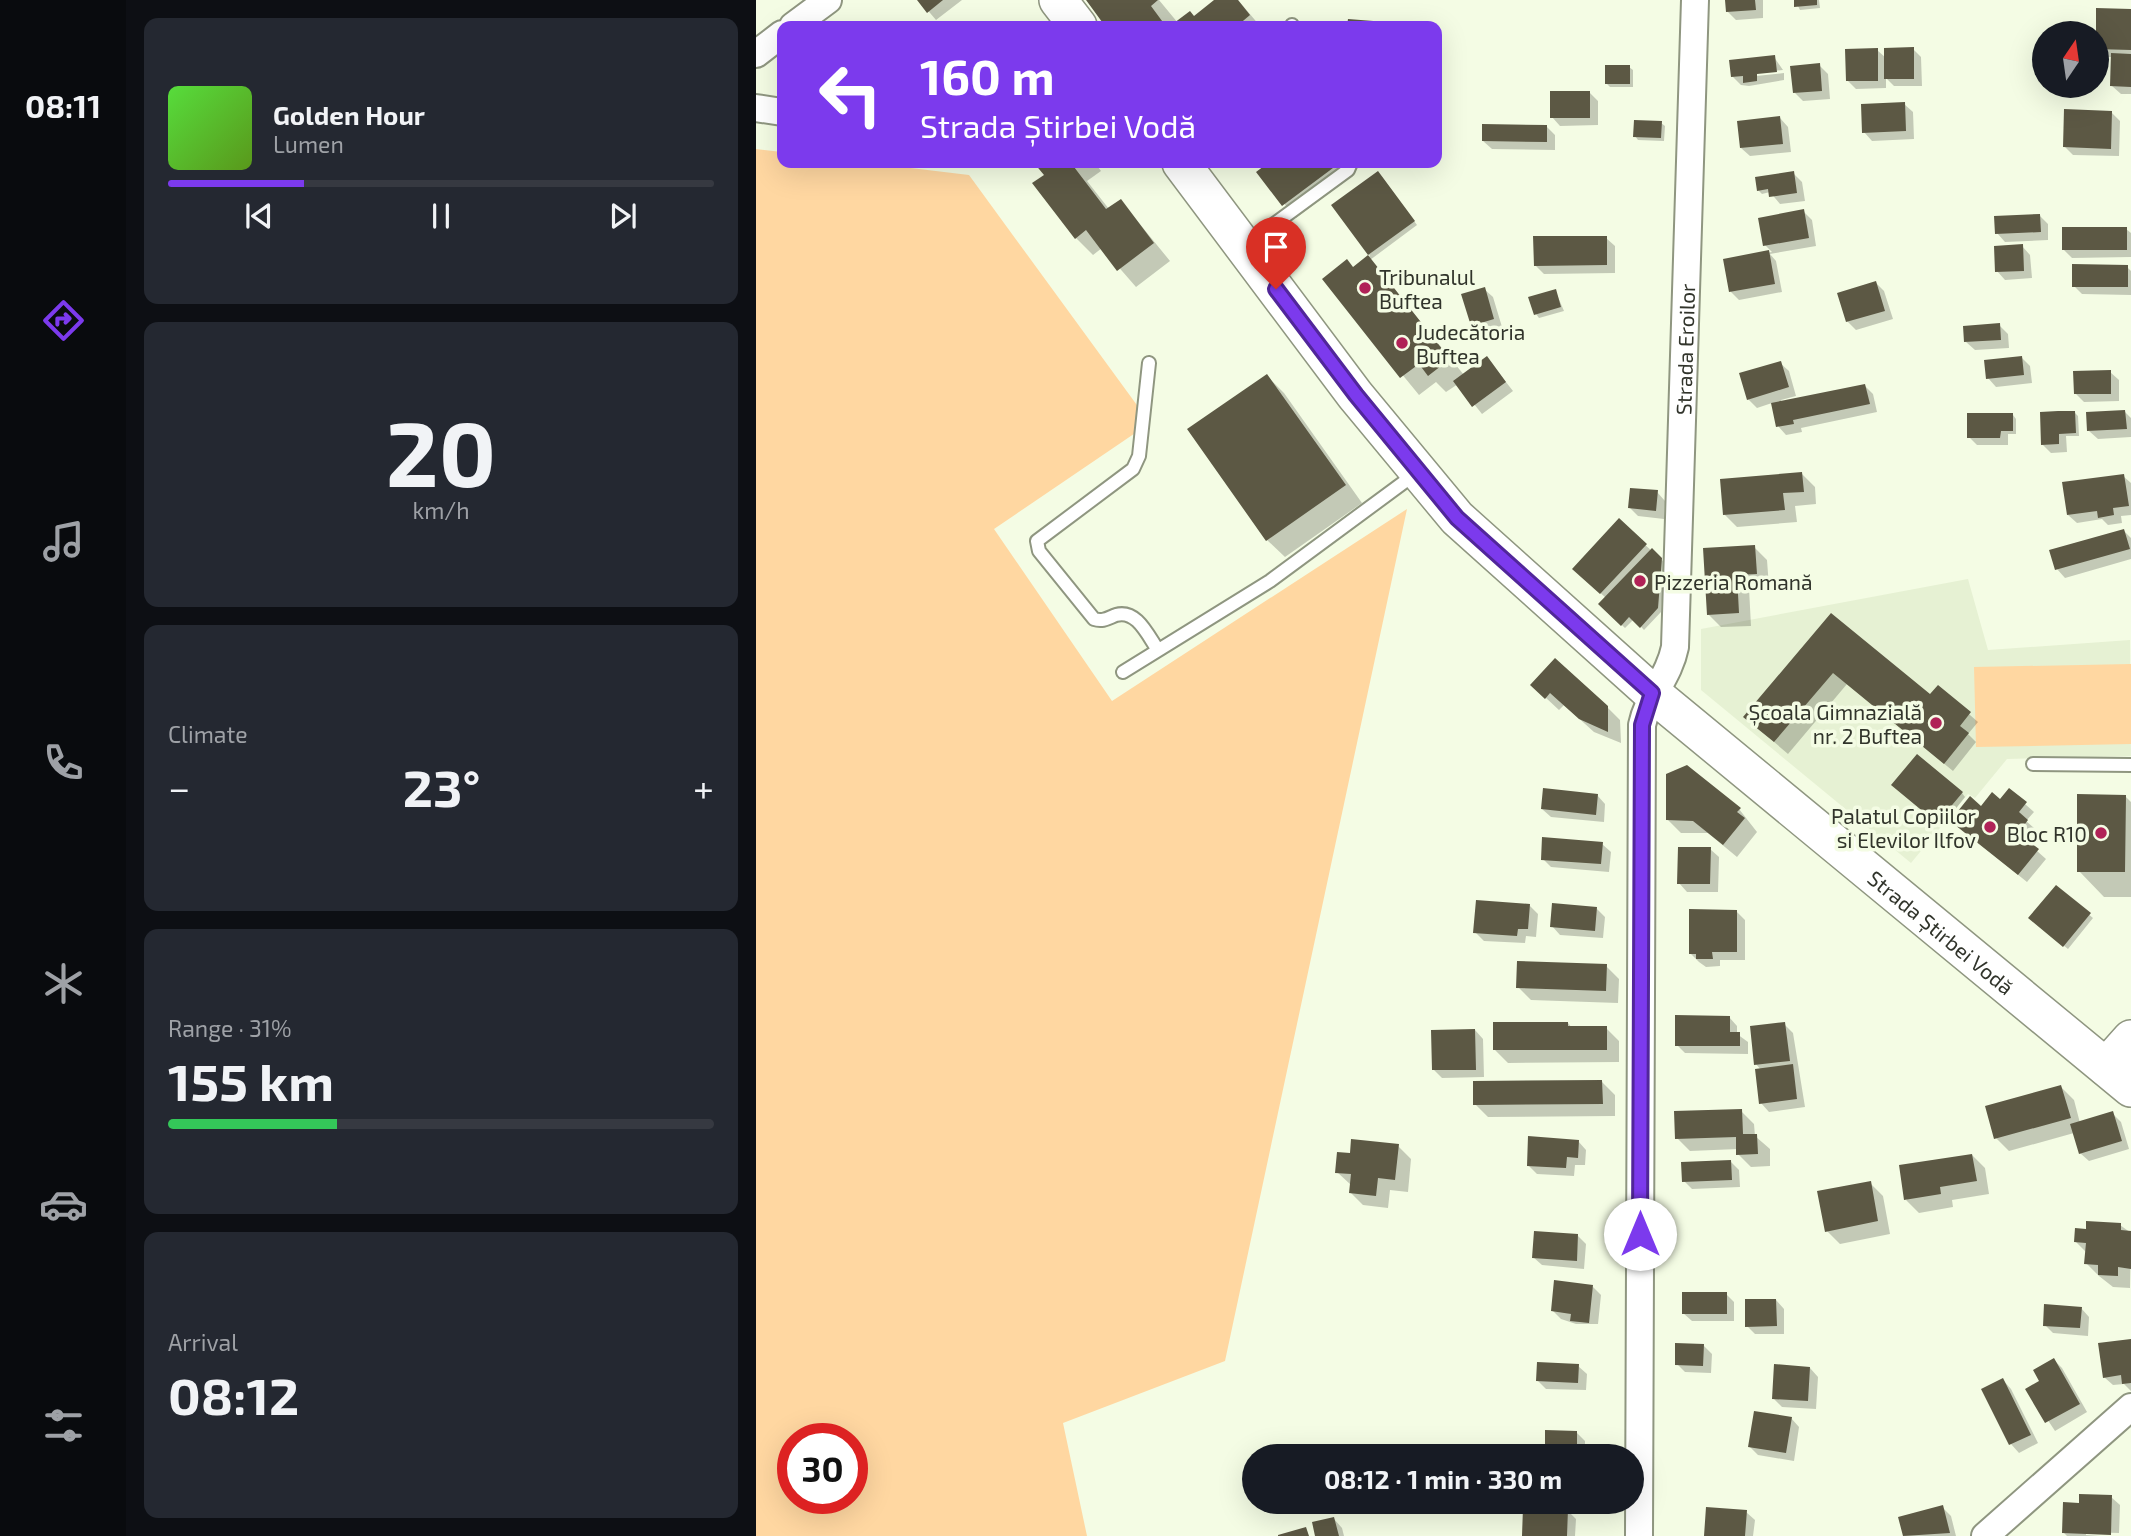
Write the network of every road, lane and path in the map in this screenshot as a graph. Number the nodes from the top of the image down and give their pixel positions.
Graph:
1 (828, 0) edge
2 (1058, 0) edge
3 (1695, 0) edge
4 (800, 21) edge
5 (1074, 21) edge
6 (777, 38) edge
7 (756, 54) edge
8 (756, 108) edge
9 (777, 111) edge
10 (1186, 168) edge
11 (1349, 168) edge
12 (1244, 247) junction
13 (1149, 363) dead end
14 (1417, 472) junction
15 (1157, 650) junction
16 (1123, 672) dead end
17 (1652, 693) junction
18 (2034, 764) dead end
19 (2131, 765) edge
20 (2131, 1040) edge
21 (2118, 1077) edge
22 (2131, 1408) edge
23 (1639, 1536) edge
24 (1985, 1536) edge

1 - 4 street
2 - 5 street
3 - 17 street, Strada Eroilor
6 - 7 street
8 - 9 street
10 - 12 street, Strada Știrbei Vodă
11 - 12 lane
12 - 14 street, Strada Știrbei Vodă
13 - 15 lane
14 - 15 lane
14 - 17 street, Strada Știrbei Vodă
15 - 16 lane
17 - 21 street, Strada Știrbei Vodă
17 - 23 street, Strada Eroilor
18 - 19 lane
20 - 21 street
22 - 24 street

